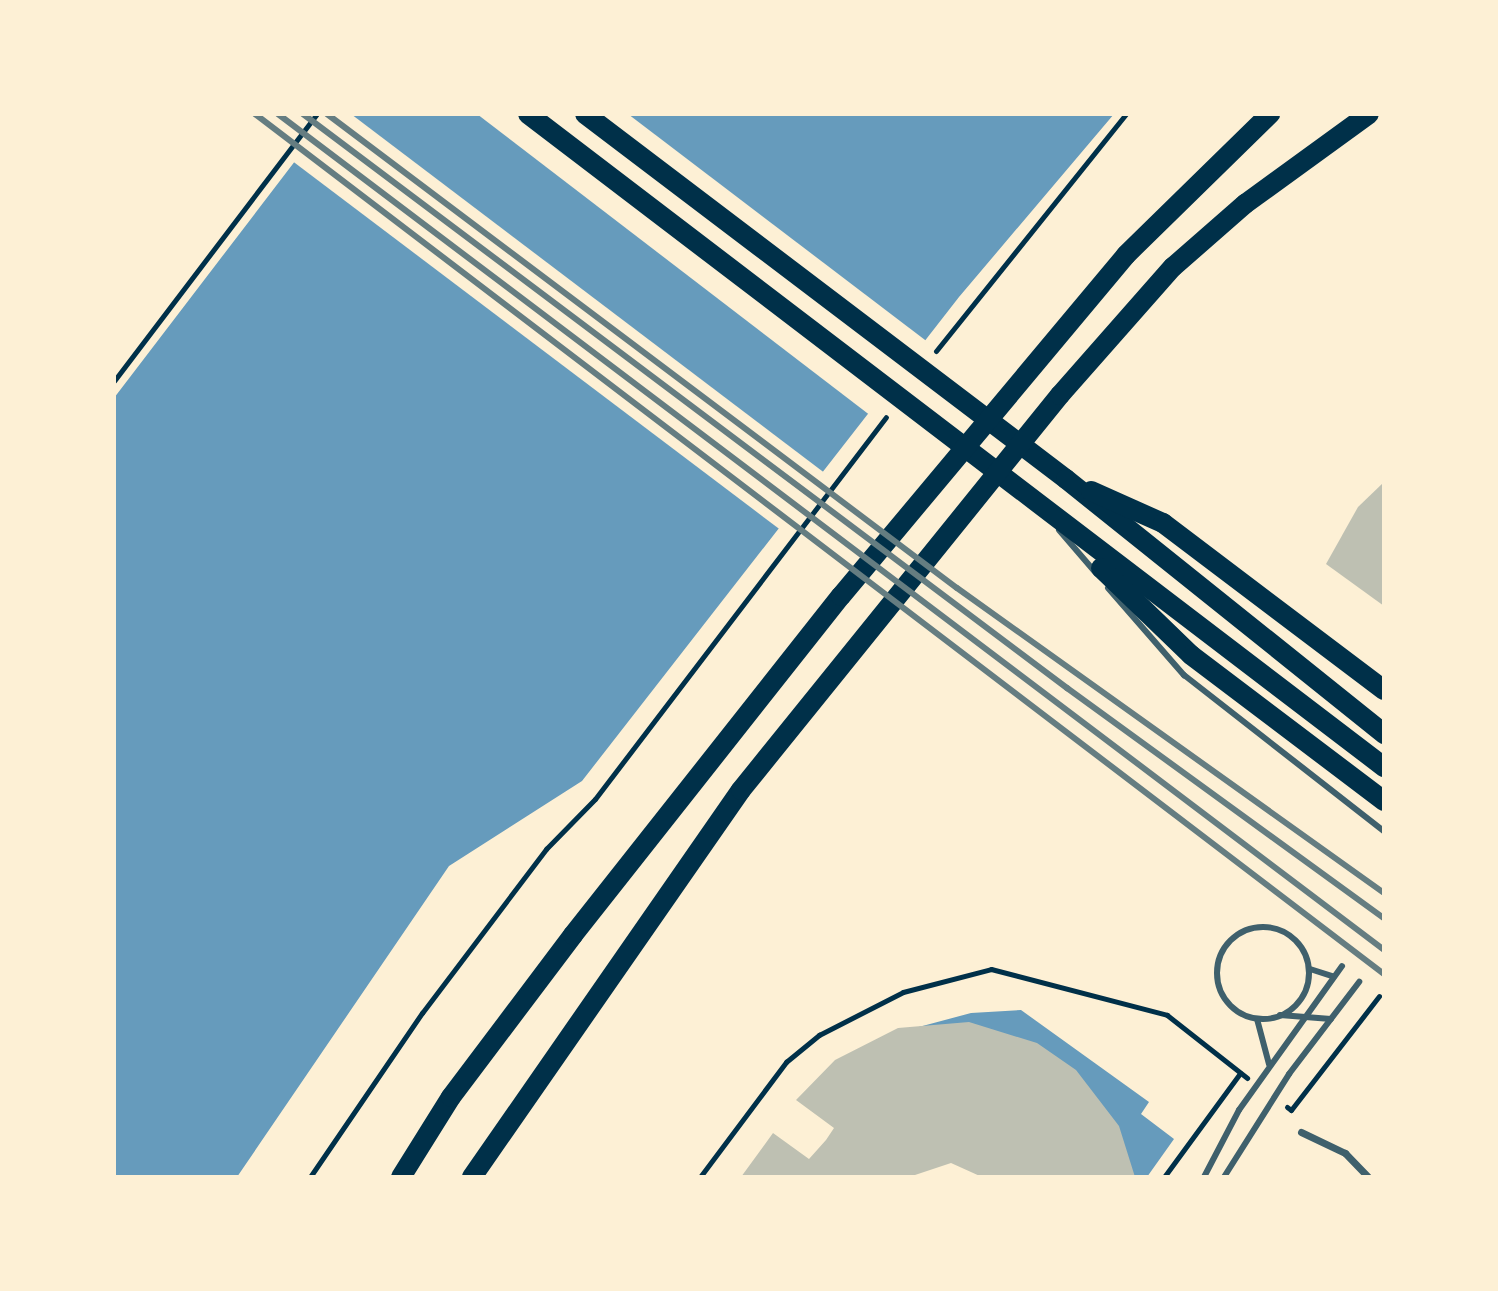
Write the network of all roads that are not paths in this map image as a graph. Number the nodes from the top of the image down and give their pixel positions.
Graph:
1 (528, 114) edge
2 (585, 114) edge
3 (1270, 114) edge
4 (1369, 114) edge
5 (1066, 479) junction
6 (1044, 512) junction
7 (1384, 690) edge
8 (1384, 734) edge
9 (1384, 767) edge
10 (1384, 801) edge
11 (1384, 831) edge
12 (1342, 966) dead end
13 (1310, 969) junction
14 (1334, 977) junction
15 (1359, 982) dead end
16 (1280, 1015) junction
17 (1304, 1018) junction
18 (1257, 1019) junction
19 (1331, 1019) junction
20 (1269, 1064) junction
21 (1301, 1132) dead end
22 (401, 1177) edge
23 (472, 1177) edge
24 (1204, 1177) edge
25 (1224, 1177) edge
26 (1368, 1177) edge

1 - 6 main road
2 - 5 main road
3 - 22 main road
4 - 23 main road
5 - 7 main road
5 - 8 main road
6 - 9 main road
6 - 10 main road
6 - 11 lane
12 - 14 lane
13 - 14 lane
13 - 16 lane
13 - 18 lane
14 - 17 lane
15 - 19 lane
16 - 17 lane
16 - 18 lane
17 - 19 lane
17 - 20 lane
18 - 20 lane
19 - 25 lane
20 - 24 lane
21 - 26 street

